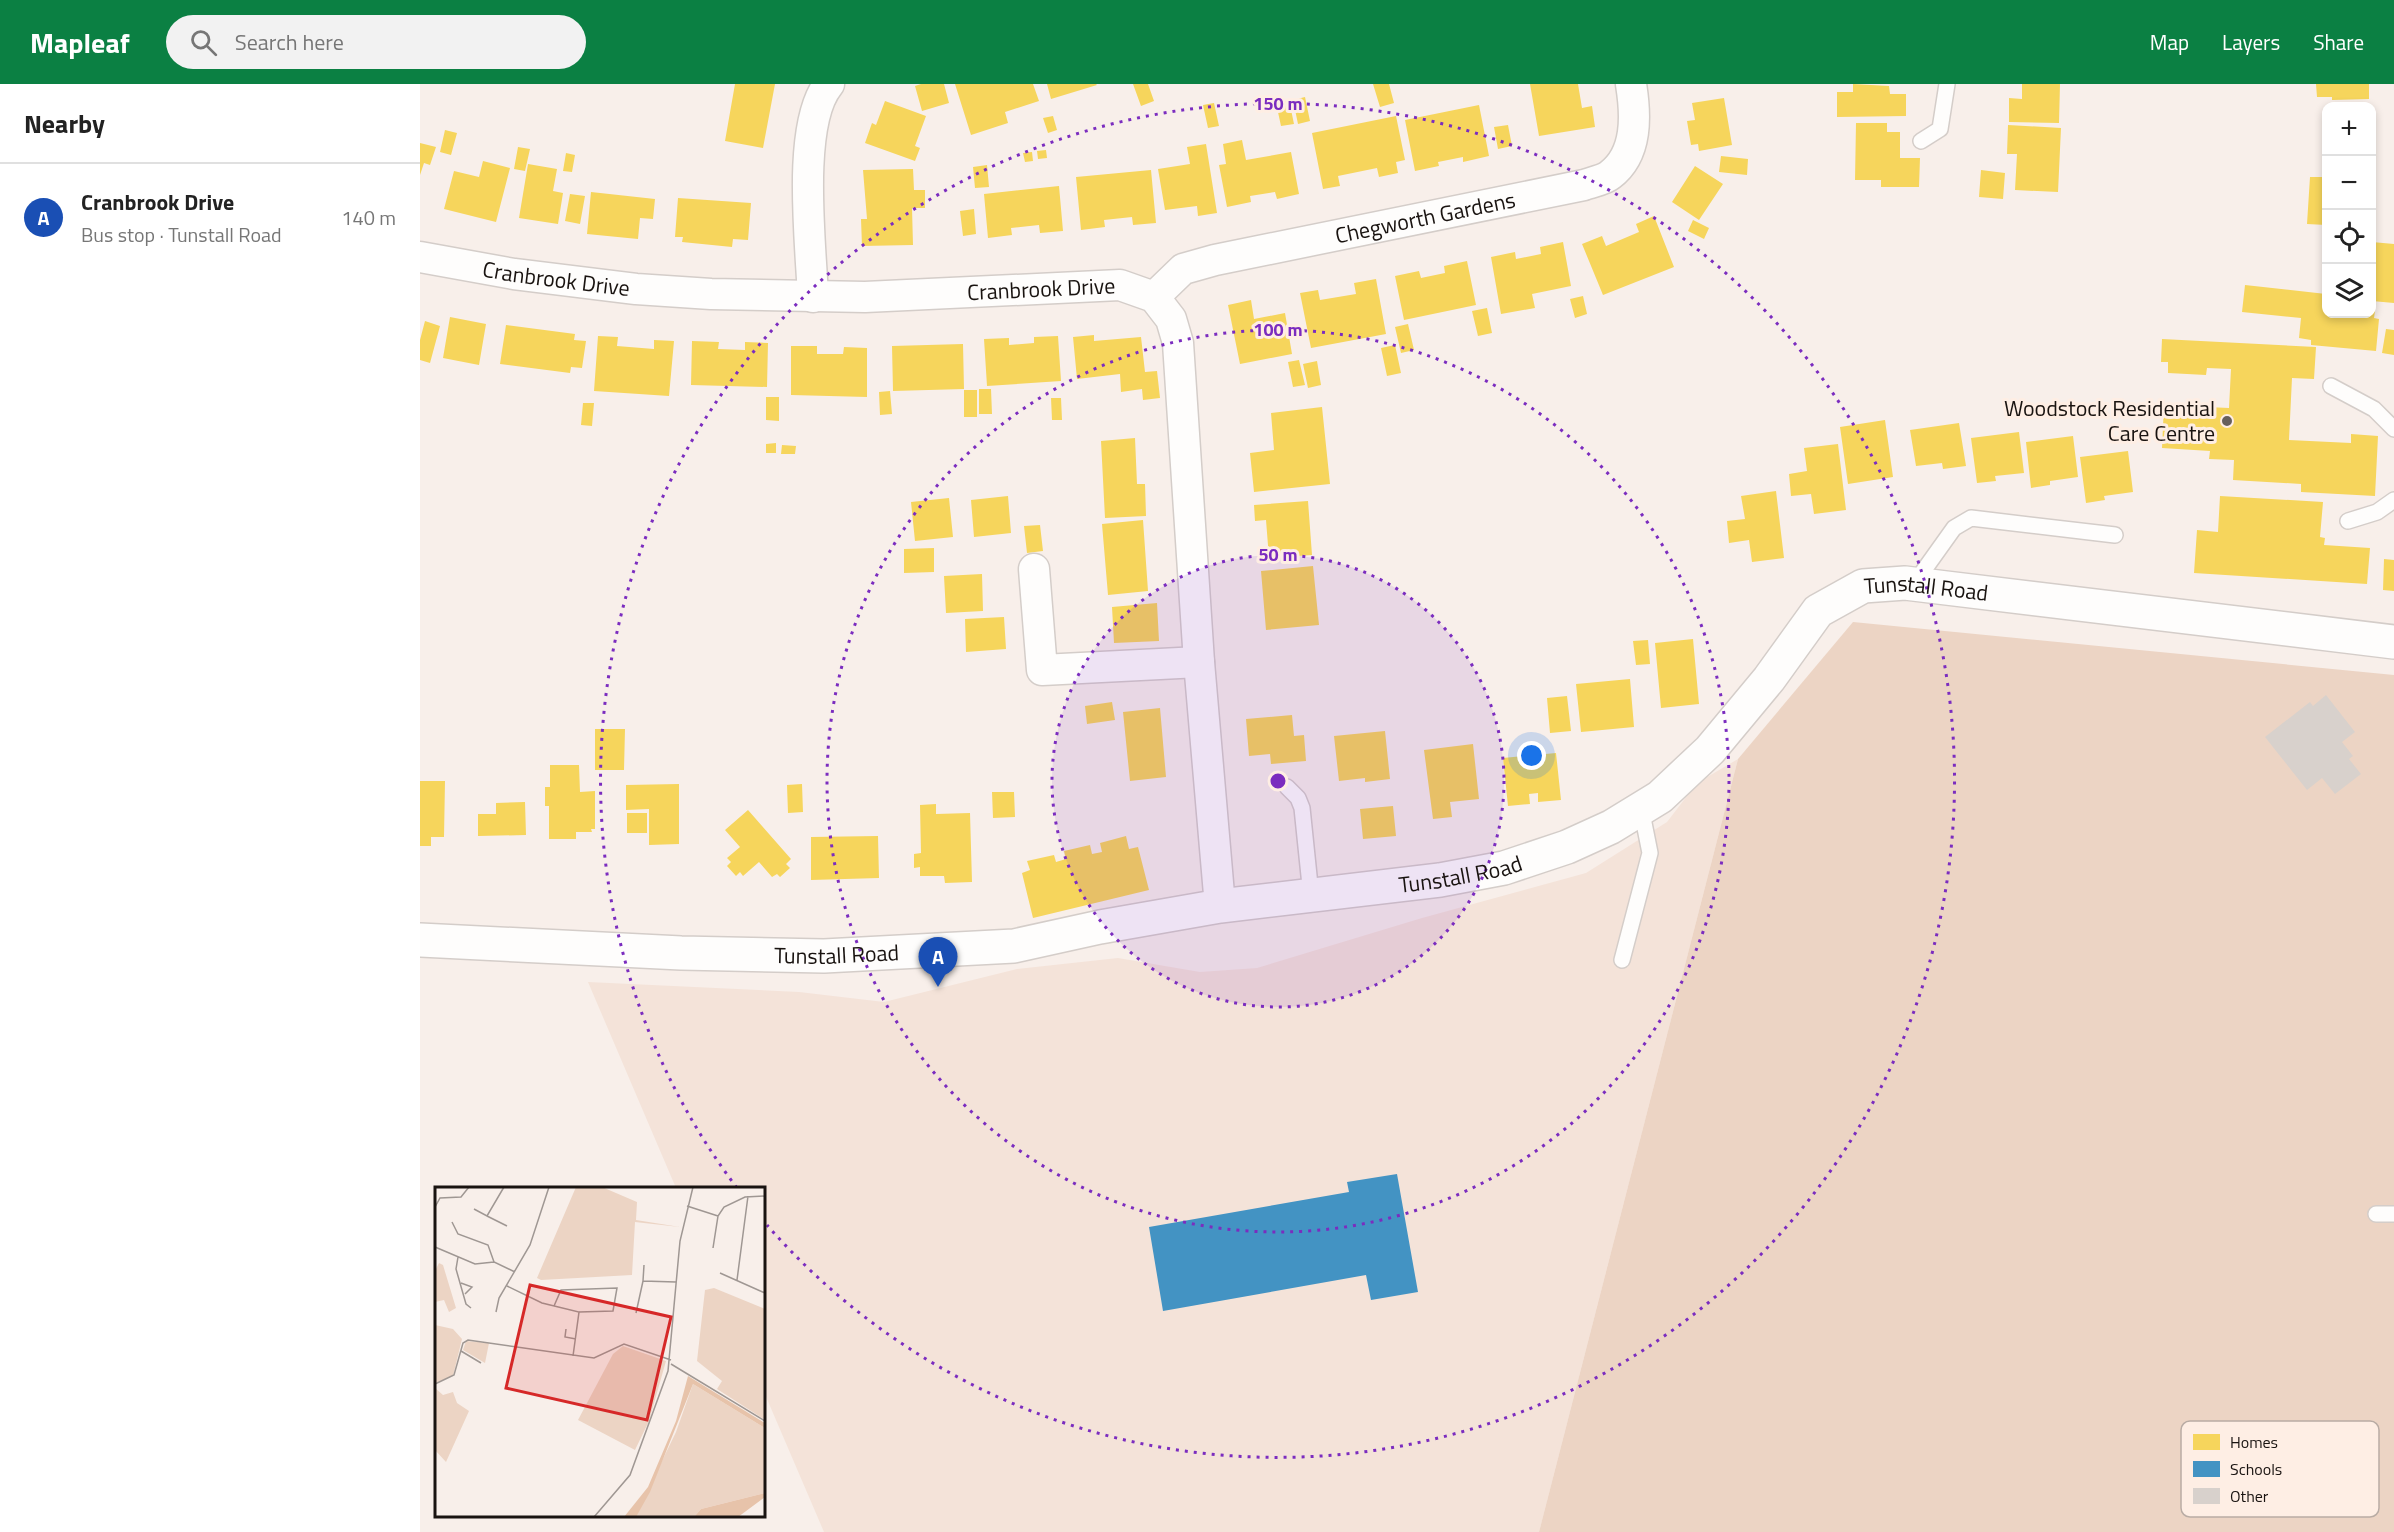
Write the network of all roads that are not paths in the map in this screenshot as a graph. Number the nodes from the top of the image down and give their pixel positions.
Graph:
1 (829, 84) edge
2 (1631, 84) edge
3 (1947, 84) edge
4 (1921, 141) dead end
5 (420, 257) edge
6 (813, 297) junction
7 (1154, 297) junction
8 (2331, 386) dead end
9 (2394, 429) edge
10 (2394, 500) edge
11 (2348, 521) dead end
12 (2115, 535) dead end
13 (1034, 568) dead end
14 (1914, 584) junction
15 (2394, 642) edge
16 (1199, 662) junction
17 (1287, 787) dead end
18 (1641, 808) junction
19 (1311, 895) junction
20 (1220, 906) junction
21 (420, 940) edge
22 (1622, 960) dead end
23 (2376, 1214) dead end
24 (2394, 1214) edge

1 - 6 street
2 - 7 street, Chegworth Gardens
3 - 4 lane
5 - 6 street, Cranbrook Drive
6 - 7 street, Cranbrook Drive
7 - 16 street
8 - 9 lane
10 - 11 lane
12 - 14 lane
13 - 16 street
14 - 15 street, Tunstall Road
14 - 18 street, Tunstall Road
16 - 20 street
17 - 19 lane
18 - 19 street, Tunstall Road
18 - 22 lane
19 - 20 street, Tunstall Road
20 - 21 street, Tunstall Road
23 - 24 lane

